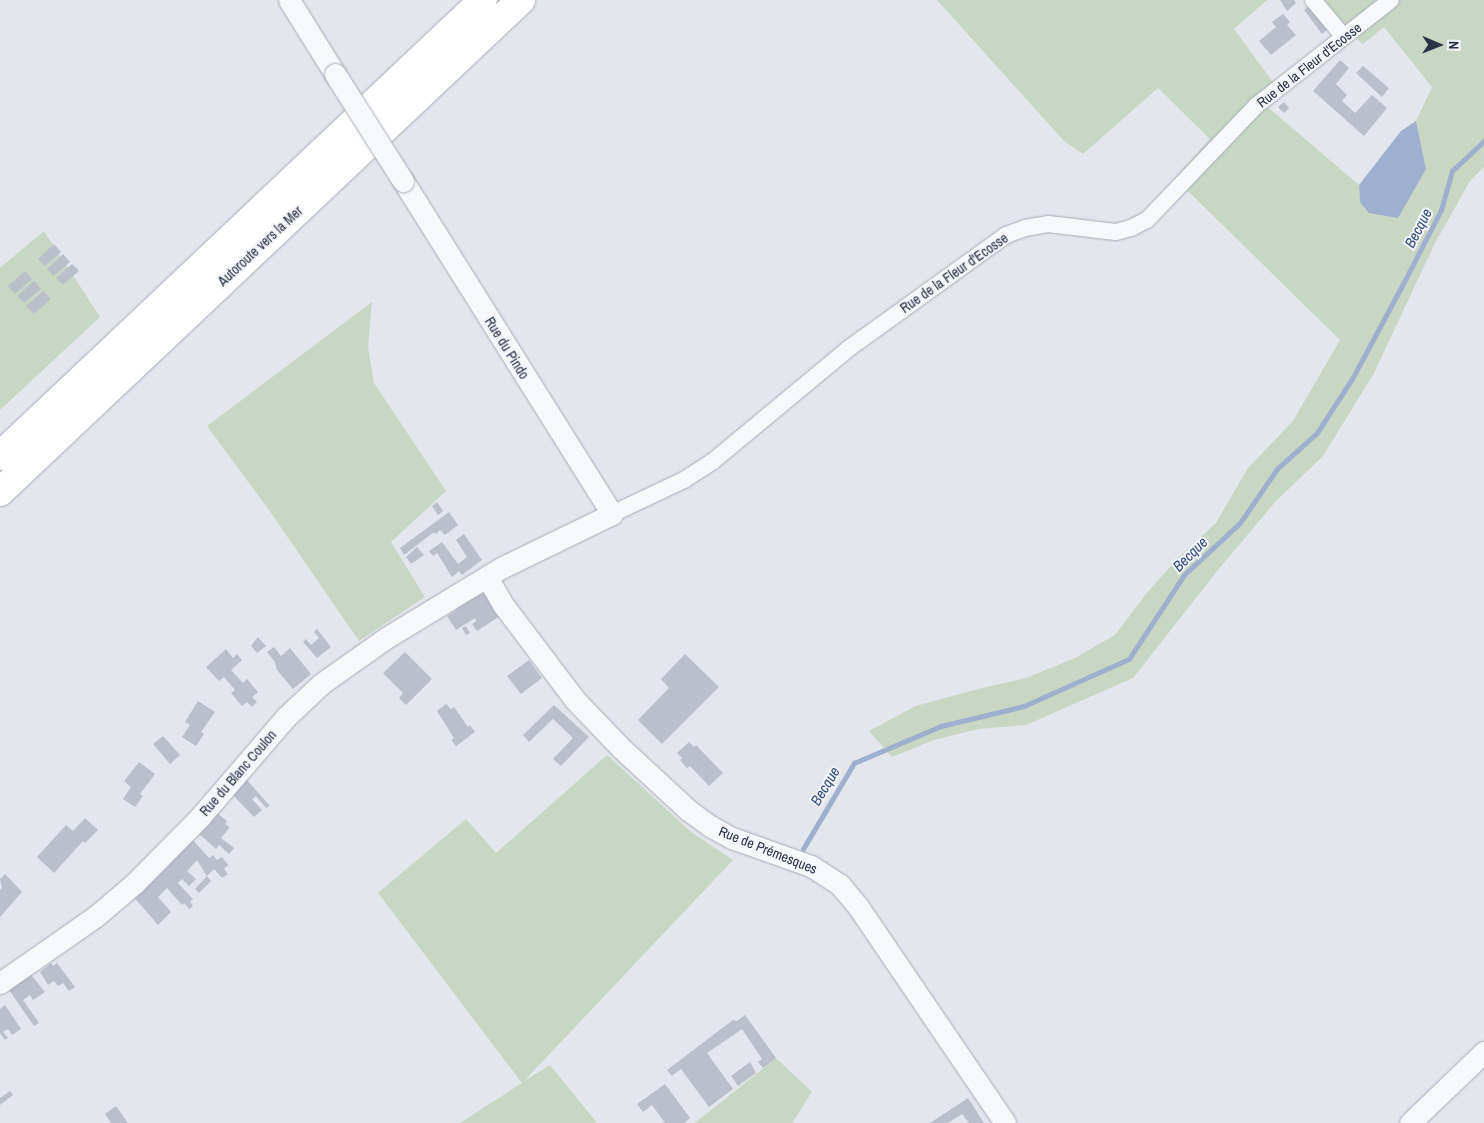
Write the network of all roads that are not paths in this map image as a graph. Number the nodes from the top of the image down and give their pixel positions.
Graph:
1 (289, 0) edge
2 (483, 0) edge
3 (520, 0) edge
4 (1313, 0) edge
5 (1391, 0) edge
6 (1344, 37) junction
7 (0, 456) edge
8 (0, 492) edge
9 (612, 514) junction
10 (487, 577) junction
11 (0, 983) edge
12 (1484, 1052) edge
13 (1004, 1123) edge
14 (1410, 1123) edge

1 - 9 street, Rue du Pindo, bridge
2 - 7 highway
3 - 8 highway, Autoroute vers la Mer
4 - 6 street
5 - 6 street, Rue de la Fleur d'Ecosse
6 - 9 street, Rue de la Fleur d'Ecosse
9 - 10 street, Rue du Blanc Coulon
10 - 11 street, Rue du Blanc Coulon
10 - 13 street, Rue de Prémesques
12 - 14 street

